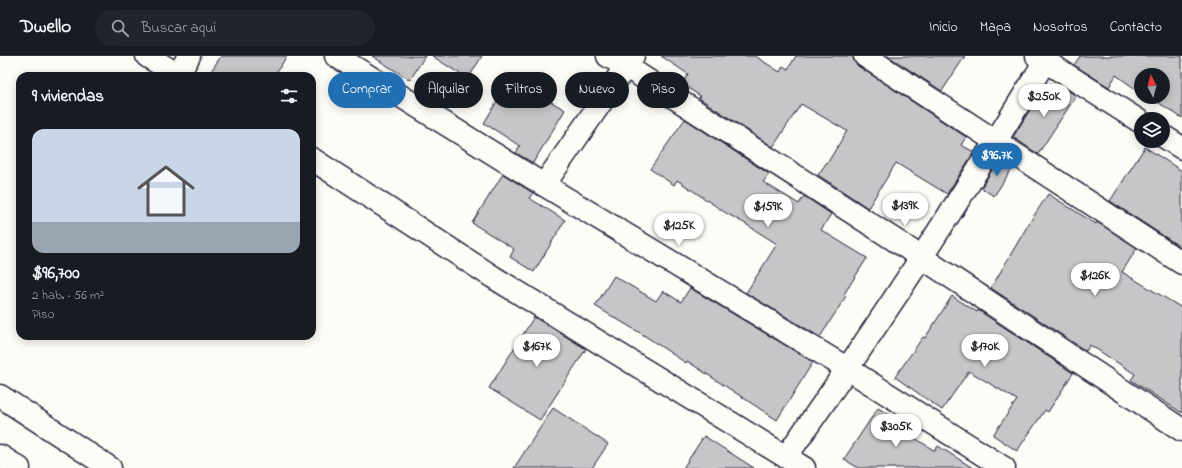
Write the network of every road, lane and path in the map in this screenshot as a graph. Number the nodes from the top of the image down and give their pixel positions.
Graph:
1 (147, 56) edge
2 (189, 56) edge
3 (336, 56) edge
4 (608, 56) edge
5 (865, 56) edge
6 (1041, 58) edge
7 (630, 61) edge
8 (174, 72) edge
9 (181, 72) edge
10 (1134, 118) edge
11 (1170, 140) edge
12 (996, 141) junction
13 (1182, 148) edge
14 (316, 162) edge
15 (544, 185) junction
16 (920, 257) junction
17 (1182, 263) edge
18 (848, 369) junction
19 (0, 396) edge
20 (1182, 430) edge
21 (0, 456) edge
22 (795, 462) edge
23 (19, 468) edge
24 (110, 468) edge
25 (1004, 468) edge

1 - 8 main road
2 - 9 main road
3 - 15 main road
4 - 7 main road
5 - 12 main road
6 - 10 main road
6 - 12 main road
7 - 15 main road
7 - 16 main road
11 - 13 main road
12 - 16 main road
12 - 17 main road
14 - 22 main road
15 - 18 main road
16 - 18 main road
16 - 20 main road
18 - 22 main road
18 - 25 main road
19 - 24 main road
21 - 23 main road

